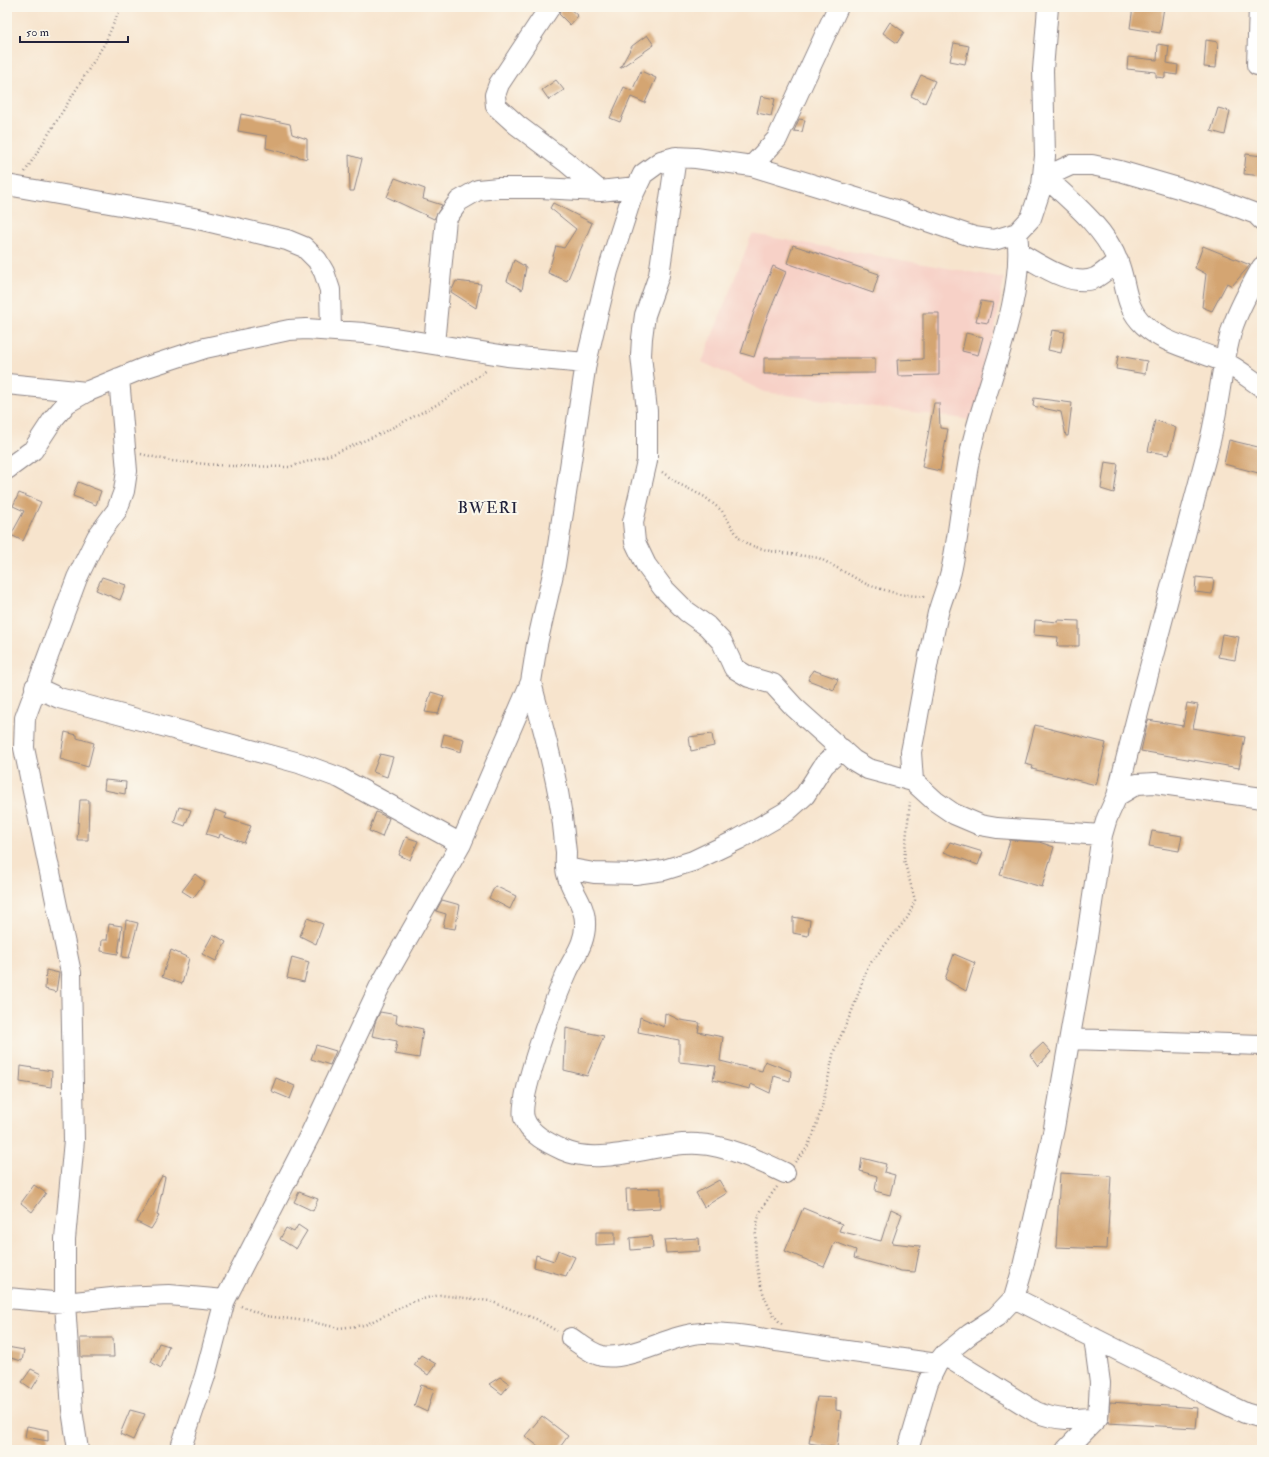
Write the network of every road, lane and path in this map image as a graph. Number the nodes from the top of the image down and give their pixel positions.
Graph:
1 (121, 7) edge
2 (550, 7) edge
3 (838, 7) edge
4 (1048, 7) edge
5 (1259, 7) edge
6 (1257, 65) dead end
7 (1045, 156) junction
8 (676, 157) junction
9 (752, 166) junction
10 (1045, 177) junction
11 (12, 186) edge
12 (636, 186) junction
13 (600, 191) junction
14 (1262, 220) edge
15 (1017, 233) junction
16 (1019, 253) junction
17 (1118, 261) junction
18 (1262, 267) edge
19 (331, 330) junction
20 (434, 344) junction
21 (507, 356) junction
22 (1226, 362) junction
23 (586, 363) junction
24 (119, 378) junction
25 (7, 384) edge
26 (1262, 387) edge
27 (86, 392) junction
28 (125, 450) junction
29 (647, 461) junction
30 (7, 469) edge
31 (942, 599) junction
32 (531, 682) junction
33 (35, 687) junction
34 (842, 749) junction
35 (913, 780) junction
36 (1117, 796) junction
37 (1262, 798) edge
38 (1102, 835) junction
39 (461, 844) junction
40 (566, 868) junction
41 (1070, 1040) junction
42 (1262, 1045) edge
43 (785, 1173) junction
44 (7, 1298) edge
45 (1014, 1298) junction
46 (225, 1300) junction
47 (65, 1303) junction
48 (785, 1327) dead end
49 (571, 1338) joint
50 (1094, 1338) junction
51 (941, 1359) junction
52 (1098, 1417) junction
53 (1262, 1418) edge
54 (78, 1450) edge
55 (180, 1450) edge
56 (908, 1450) edge
57 (1066, 1450) edge

1 - 11 path
2 - 13 street
3 - 9 street
4 - 7 street
5 - 6 street
7 - 10 street
7 - 15 street
8 - 9 street
8 - 12 street
8 - 29 street
9 - 15 street
10 - 14 street
10 - 17 street
11 - 19 street
12 - 13 street
12 - 23 street
13 - 20 street
15 - 16 street
16 - 17 street
16 - 31 street
17 - 22 street
18 - 22 street
19 - 20 street
19 - 24 street
20 - 21 street
21 - 23 street
21 - 28 path
22 - 26 street
22 - 36 street
23 - 32 street
24 - 27 street
24 - 28 street
25 - 27 street
27 - 30 street
28 - 33 street
29 - 31 path
29 - 34 street
31 - 35 street
32 - 39 street
32 - 40 street
33 - 39 street
33 - 47 street
34 - 35 street
34 - 40 street
35 - 38 street
35 - 43 path
36 - 37 street
36 - 38 street
38 - 41 street
39 - 46 street
40 - 43 street
41 - 42 street
41 - 45 street
43 - 48 path
44 - 47 street
45 - 50 street
45 - 51 street
46 - 47 street
46 - 49 path
46 - 55 street
47 - 54 street
49 - 51 street
50 - 52 street
50 - 53 street
51 - 52 street
51 - 56 street
52 - 57 street

